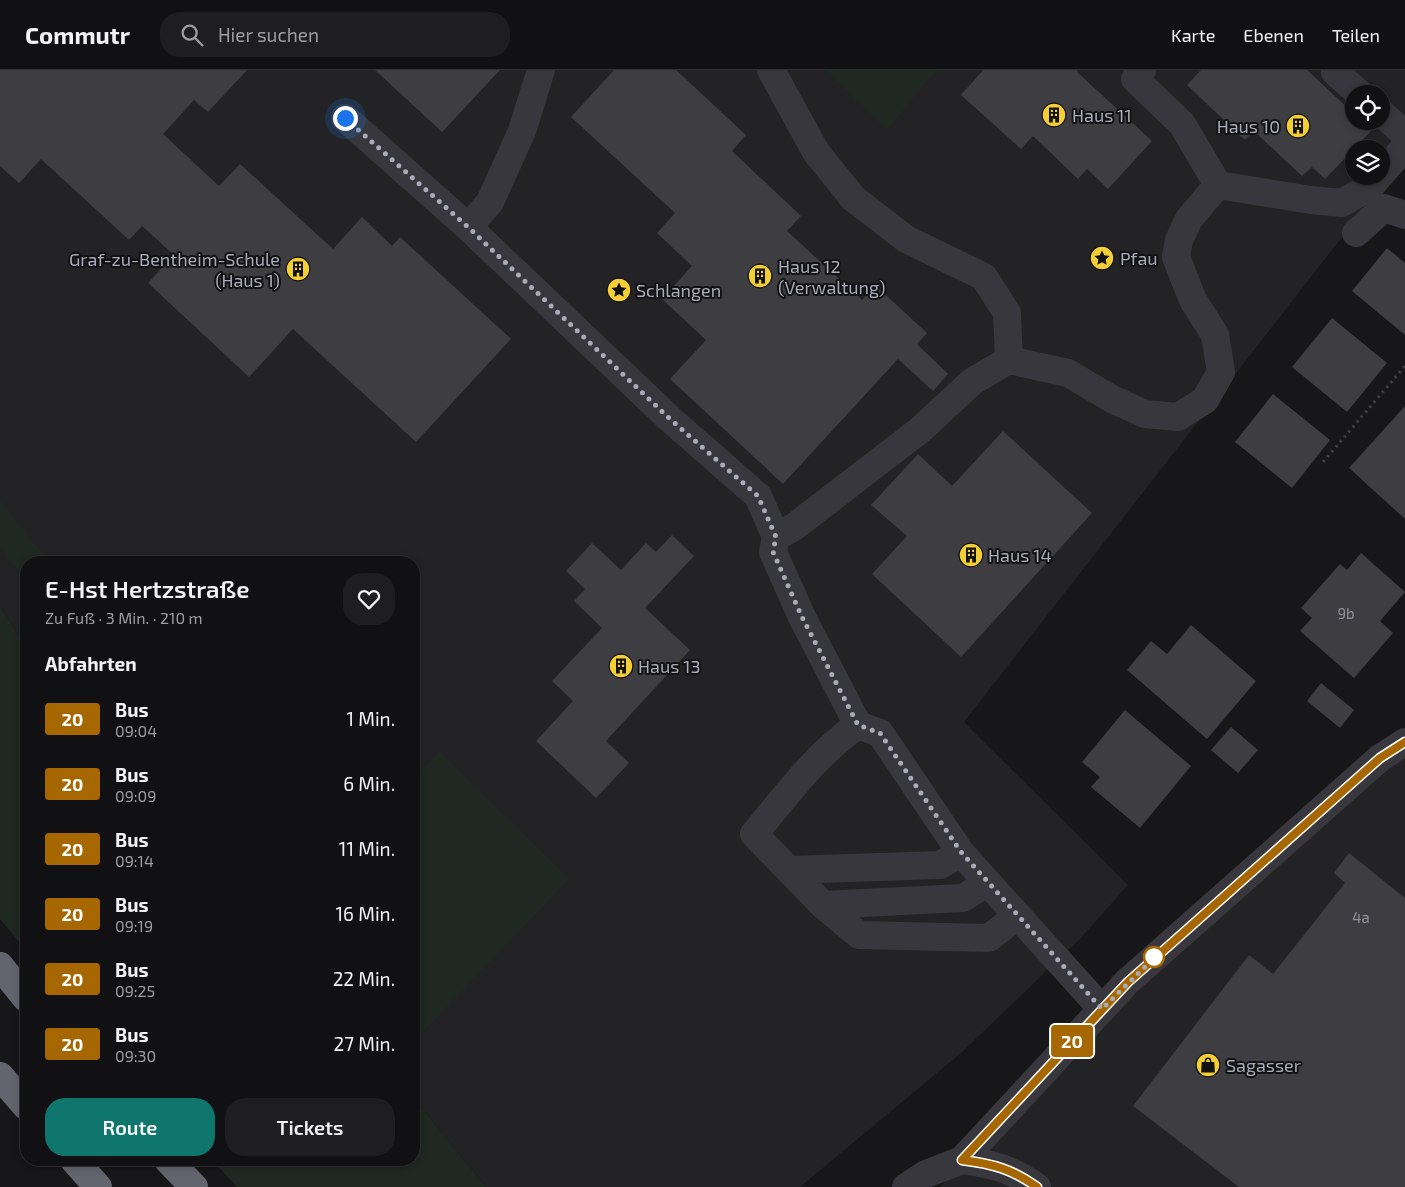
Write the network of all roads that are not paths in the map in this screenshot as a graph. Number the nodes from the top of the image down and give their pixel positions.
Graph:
1 (541, 70) edge
2 (771, 70) edge
3 (1142, 70) edge
4 (1336, 72) dead end
5 (1350, 85) edge
6 (345, 118) dead end
7 (1390, 121) edge
8 (1405, 134) edge
9 (1405, 147) edge
10 (1390, 164) edge
11 (1218, 184) junction
12 (1373, 185) edge
13 (1405, 215) edge
14 (468, 227) junction
15 (1356, 233) dead end
16 (1009, 360) junction
17 (776, 537) junction
18 (858, 725) junction
19 (1405, 742) edge
20 (961, 852) junction
21 (789, 870) junction
22 (988, 883) junction
23 (823, 905) junction
24 (1017, 916) junction
25 (0, 966) edge
26 (20, 991) edge
27 (1102, 1009) junction
28 (0, 1076) edge
29 (20, 1099) edge
30 (962, 1160) junction
31 (79, 1166) edge
32 (174, 1166) edge
33 (98, 1187) edge
34 (194, 1187) edge
35 (906, 1187) edge
36 (1037, 1187) edge

1 - 14 street
2 - 16 street
3 - 11 street
4 - 5 street
6 - 14 street
7 - 8 street
9 - 10 street
11 - 12 street
11 - 16 street
13 - 15 street
14 - 17 street
16 - 17 street
17 - 18 street
18 - 20 street
18 - 21 street
19 - 27 street
20 - 21 street
20 - 22 street
21 - 23 street
22 - 23 street
22 - 24 street
23 - 24 street
24 - 27 street
25 - 26 highway
27 - 30 street
28 - 29 highway
30 - 35 street
30 - 36 street
31 - 33 highway
32 - 34 highway

